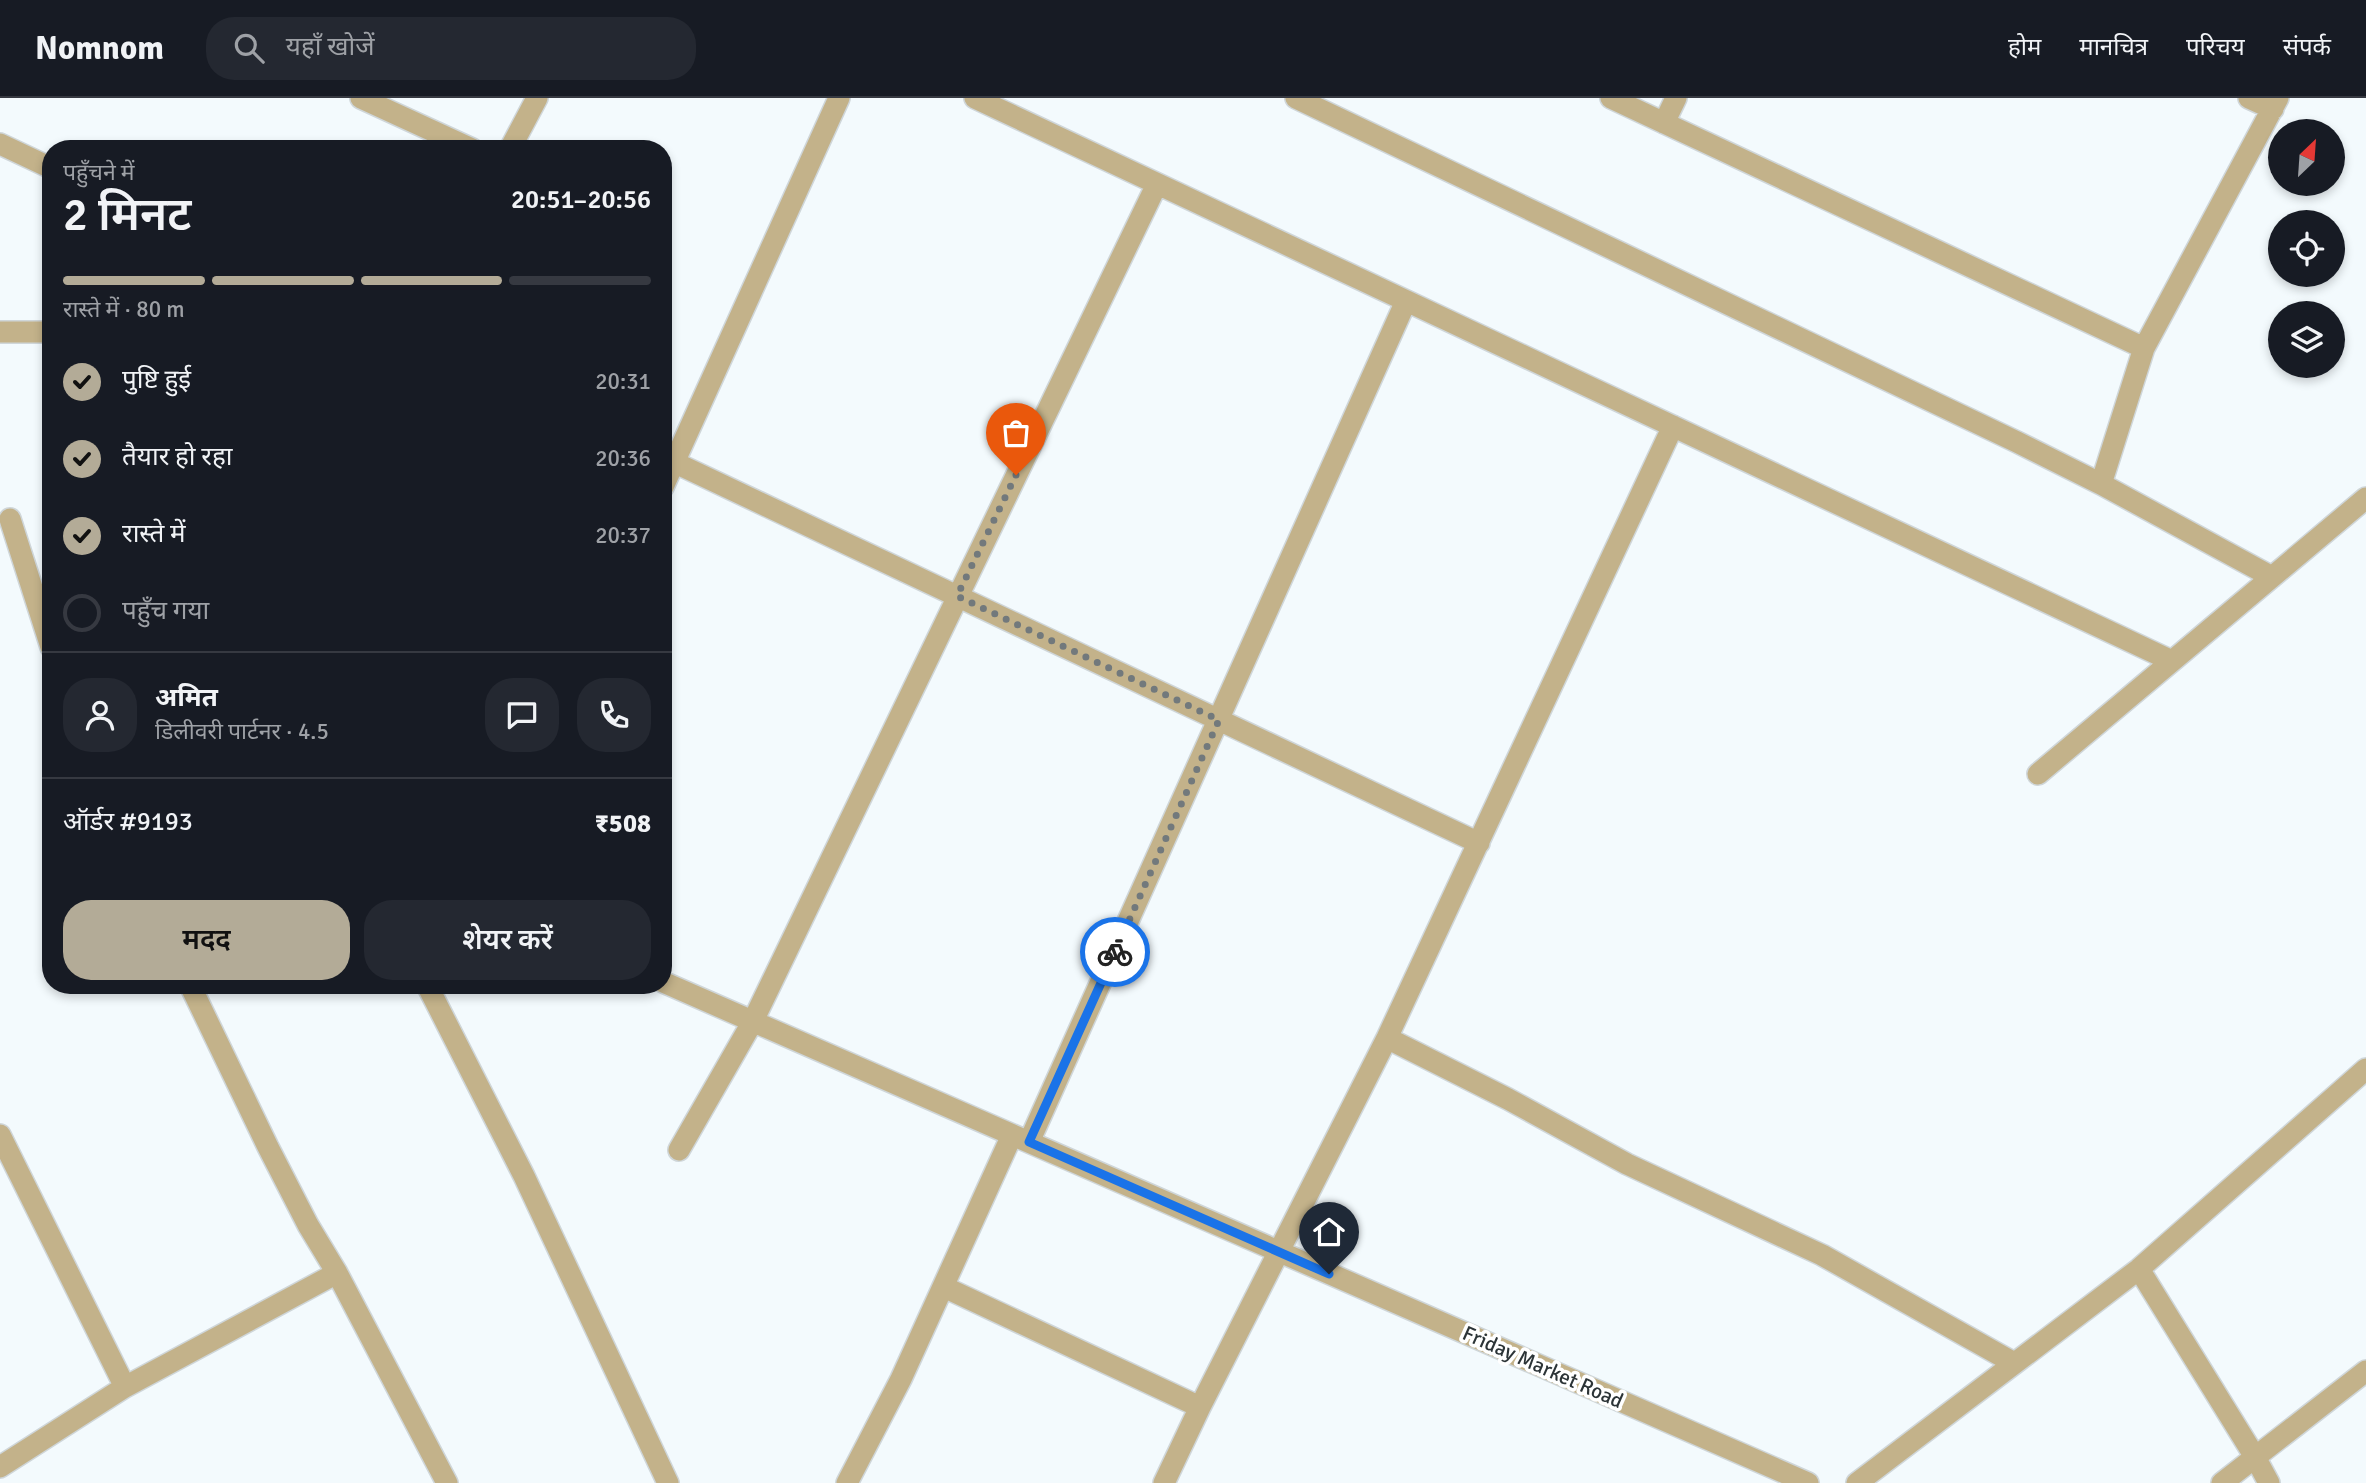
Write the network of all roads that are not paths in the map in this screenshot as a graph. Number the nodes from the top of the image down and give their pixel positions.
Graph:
1 (361, 98) edge
2 (537, 98) edge
3 (839, 98) edge
4 (975, 98) edge
5 (1296, 98) edge
6 (1611, 98) edge
7 (1676, 98) edge
8 (2249, 98) edge
9 (2276, 104) edge
10 (1664, 123) junction
11 (452, 140) edge
12 (515, 140) edge
13 (0, 144) edge
14 (42, 164) edge
15 (1157, 184) junction
16 (1406, 301) junction
17 (0, 332) edge
18 (42, 332) edge
19 (2144, 348) junction
20 (1673, 426) junction
21 (672, 454) edge
22 (672, 461) edge
23 (2101, 484) junction
24 (2366, 498) edge
25 (10, 519) dead end
26 (2272, 577) junction
27 (957, 596) junction
28 (42, 619) edge
29 (2172, 661) junction
30 (1219, 720) junction
31 (2038, 774) dead end
32 (1479, 843) junction
33 (672, 986) edge
34 (194, 994) edge
35 (432, 994) edge
36 (753, 1021) junction
37 (1387, 1038) junction
38 (2366, 1069) edge
39 (0, 1135) edge
40 (1021, 1139) junction
41 (679, 1150) dead end
42 (1279, 1252) junction
43 (2139, 1269) junction
44 (337, 1273) junction
45 (944, 1287) junction
46 (2014, 1363) junction
47 (2366, 1371) edge
48 (125, 1387) junction
49 (1200, 1407) junction
50 (2255, 1457) junction
51 (0, 1467) edge
52 (447, 1483) edge
53 (668, 1483) edge
54 (847, 1483) edge
55 (1164, 1483) edge
56 (1808, 1483) edge
57 (1857, 1483) edge
58 (2222, 1483) edge
59 (2269, 1483) edge

1 - 11 street
2 - 12 street
3 - 21 street
4 - 15 street
5 - 23 street
6 - 10 street
7 - 10 street
8 - 9 street
9 - 19 street
10 - 19 street
13 - 14 street
15 - 16 street
15 - 27 street
16 - 20 street
16 - 30 street
17 - 18 street
19 - 23 street
20 - 29 street
20 - 32 street
22 - 27 street
23 - 26 street
24 - 26 street
25 - 28 street
26 - 29 street
27 - 30 street
27 - 36 street
29 - 31 street
30 - 32 street
30 - 40 street
32 - 37 street
33 - 36 street, Friday Market Road
34 - 44 street
35 - 53 street
36 - 40 street, Friday Market Road
36 - 41 street
37 - 42 street
37 - 46 street
38 - 43 street
39 - 48 street
40 - 42 street, Friday Market Road
40 - 45 street
42 - 49 street
42 - 56 street, Friday Market Road
43 - 46 street
43 - 50 street
44 - 48 street
44 - 52 street
45 - 49 street
45 - 54 street
46 - 57 street
47 - 50 street
48 - 51 street
49 - 55 street
50 - 58 street
50 - 59 street

